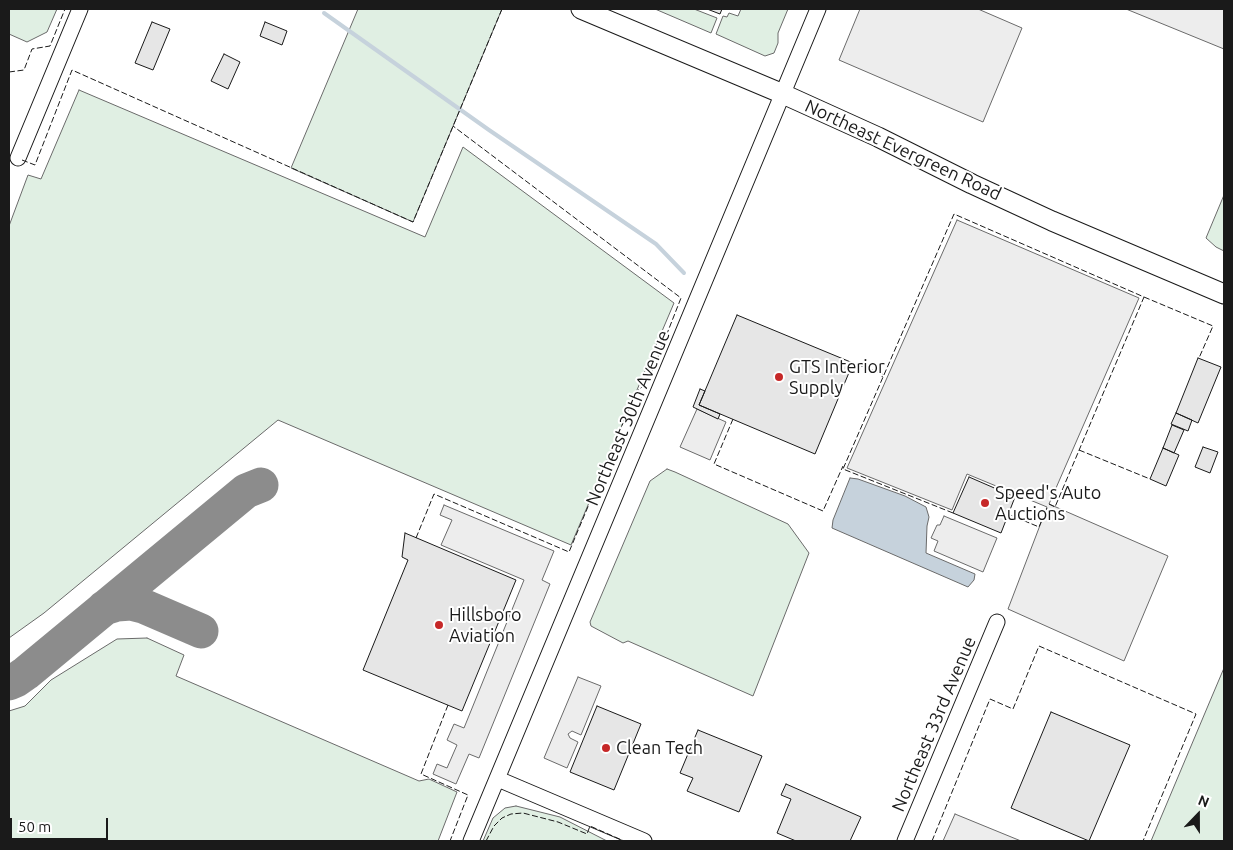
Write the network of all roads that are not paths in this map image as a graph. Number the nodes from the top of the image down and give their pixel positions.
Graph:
1 (80, 9) edge
2 (581, 9) edge
3 (818, 9) edge
4 (783, 94) junction
5 (18, 158) dead end
6 (1224, 294) edge
7 (996, 622) dead end
8 (498, 779) junction
9 (471, 841) edge
10 (644, 841) edge
11 (905, 841) edge

1 - 5 street
2 - 4 main road, Northeast Evergreen Road
3 - 4 street, Northeast 30th Avenue
4 - 6 main road, Northeast Evergreen Road
4 - 8 street, Northeast 30th Avenue
7 - 11 street, Northeast 33rd Avenue
8 - 9 street, Northeast 30th Avenue
8 - 10 street

